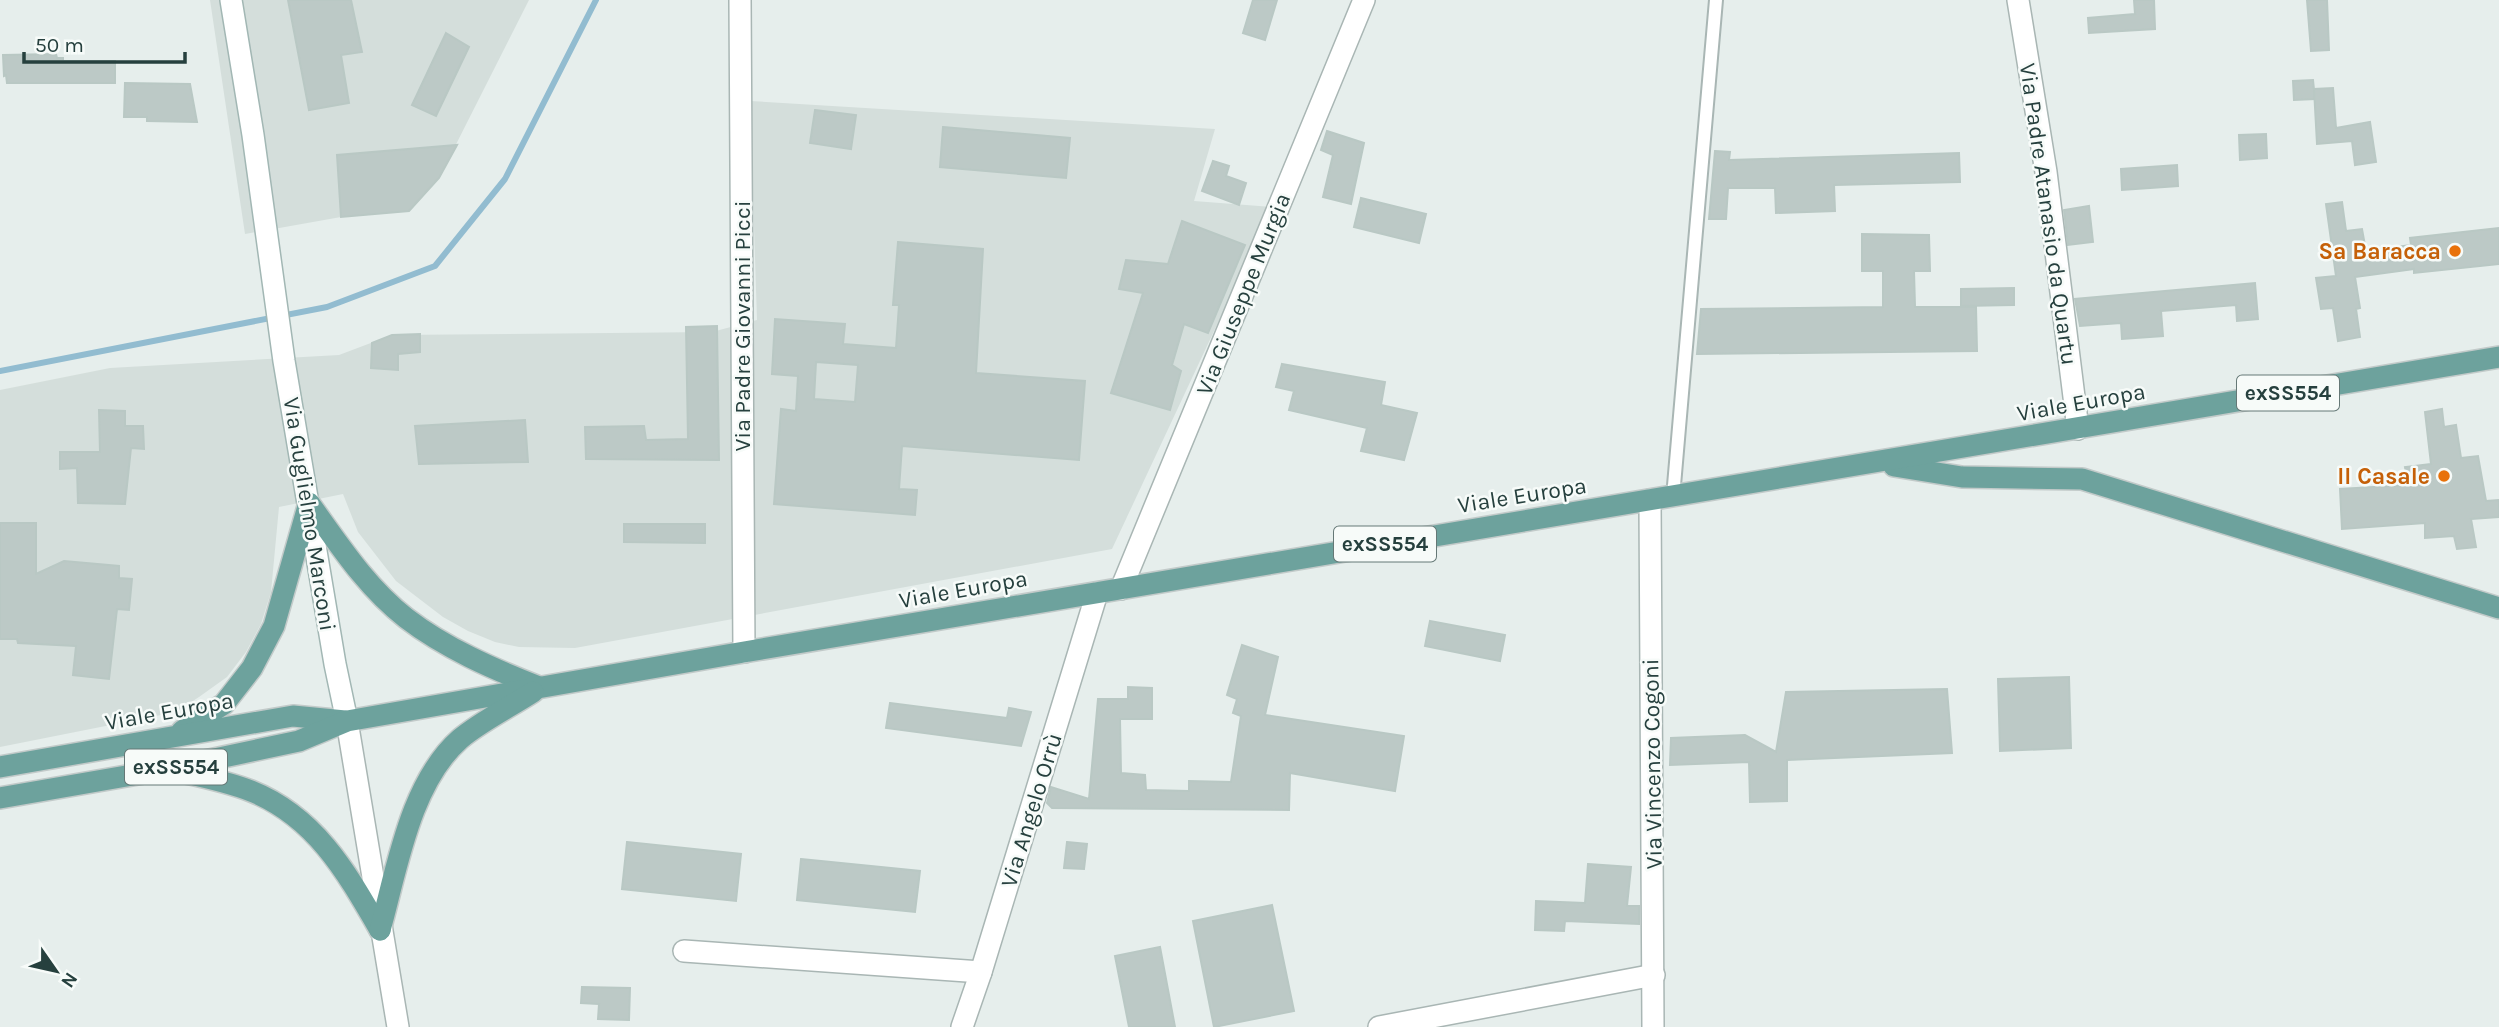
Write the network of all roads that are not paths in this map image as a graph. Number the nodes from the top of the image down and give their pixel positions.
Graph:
1 (231, 0) edge
2 (740, 0) edge
3 (1364, 0) edge
4 (1716, 0) edge
5 (2018, 0) edge
6 (2499, 357) edge
7 (2078, 429) junction
8 (1875, 463) junction
9 (1673, 497) junction
10 (1650, 500) junction
11 (309, 503) junction
12 (1121, 589) junction
13 (1097, 593) junction
14 (2499, 608) edge
15 (744, 652) junction
16 (541, 687) junction
17 (347, 721) junction
18 (173, 737) junction
19 (0, 767) edge
20 (167, 769) junction
21 (0, 798) edge
22 (380, 930) junction
23 (684, 951) dead end
24 (981, 972) junction
25 (1654, 975) junction
26 (975, 993) junction
27 (398, 1027) edge
28 (962, 1027) edge
29 (981, 1027) edge
30 (1379, 1027) edge
31 (1653, 1027) edge

1 - 11 street, Via Guglielmo Marconi
2 - 15 street, Via Padre Giovanni Picci
3 - 12 street, Via Giuseppe Murgia
4 - 9 lane
5 - 7 street, Via Padre Atanasio da Quartu
6 - 7 main road, Viale Europa / exSS554
7 - 8 main road, Viale Europa / exSS554
8 - 9 main road, Viale Europa / exSS554
8 - 14 main road
9 - 10 main road, Viale Europa / exSS554
10 - 12 main road, Viale Europa / exSS554
10 - 25 street, Via Vincenzo Cogoni
11 - 16 main road
11 - 17 street, Via Guglielmo Marconi
11 - 18 main road
12 - 13 main road, Viale Europa / exSS554
13 - 15 main road, Viale Europa / exSS554
13 - 24 street, Via Angelo Orrù
15 - 16 main road, Viale Europa / exSS554
16 - 17 main road, Viale Europa / exSS554
16 - 22 main road
17 - 18 main road, Viale Europa / exSS554
17 - 20 main road, Viale Europa / exSS554
17 - 22 street, Via Guglielmo Marconi
18 - 19 main road, Viale Europa / exSS554
20 - 21 main road, Viale Europa / exSS554
20 - 22 main road
22 - 27 street, Via Guglielmo Marconi
23 - 24 street
24 - 26 street, Via Angelo Orrù
25 - 30 street
25 - 31 street, Via Vincenzo Cogoni
26 - 28 street, Via Angelo Orrù
26 - 29 street

